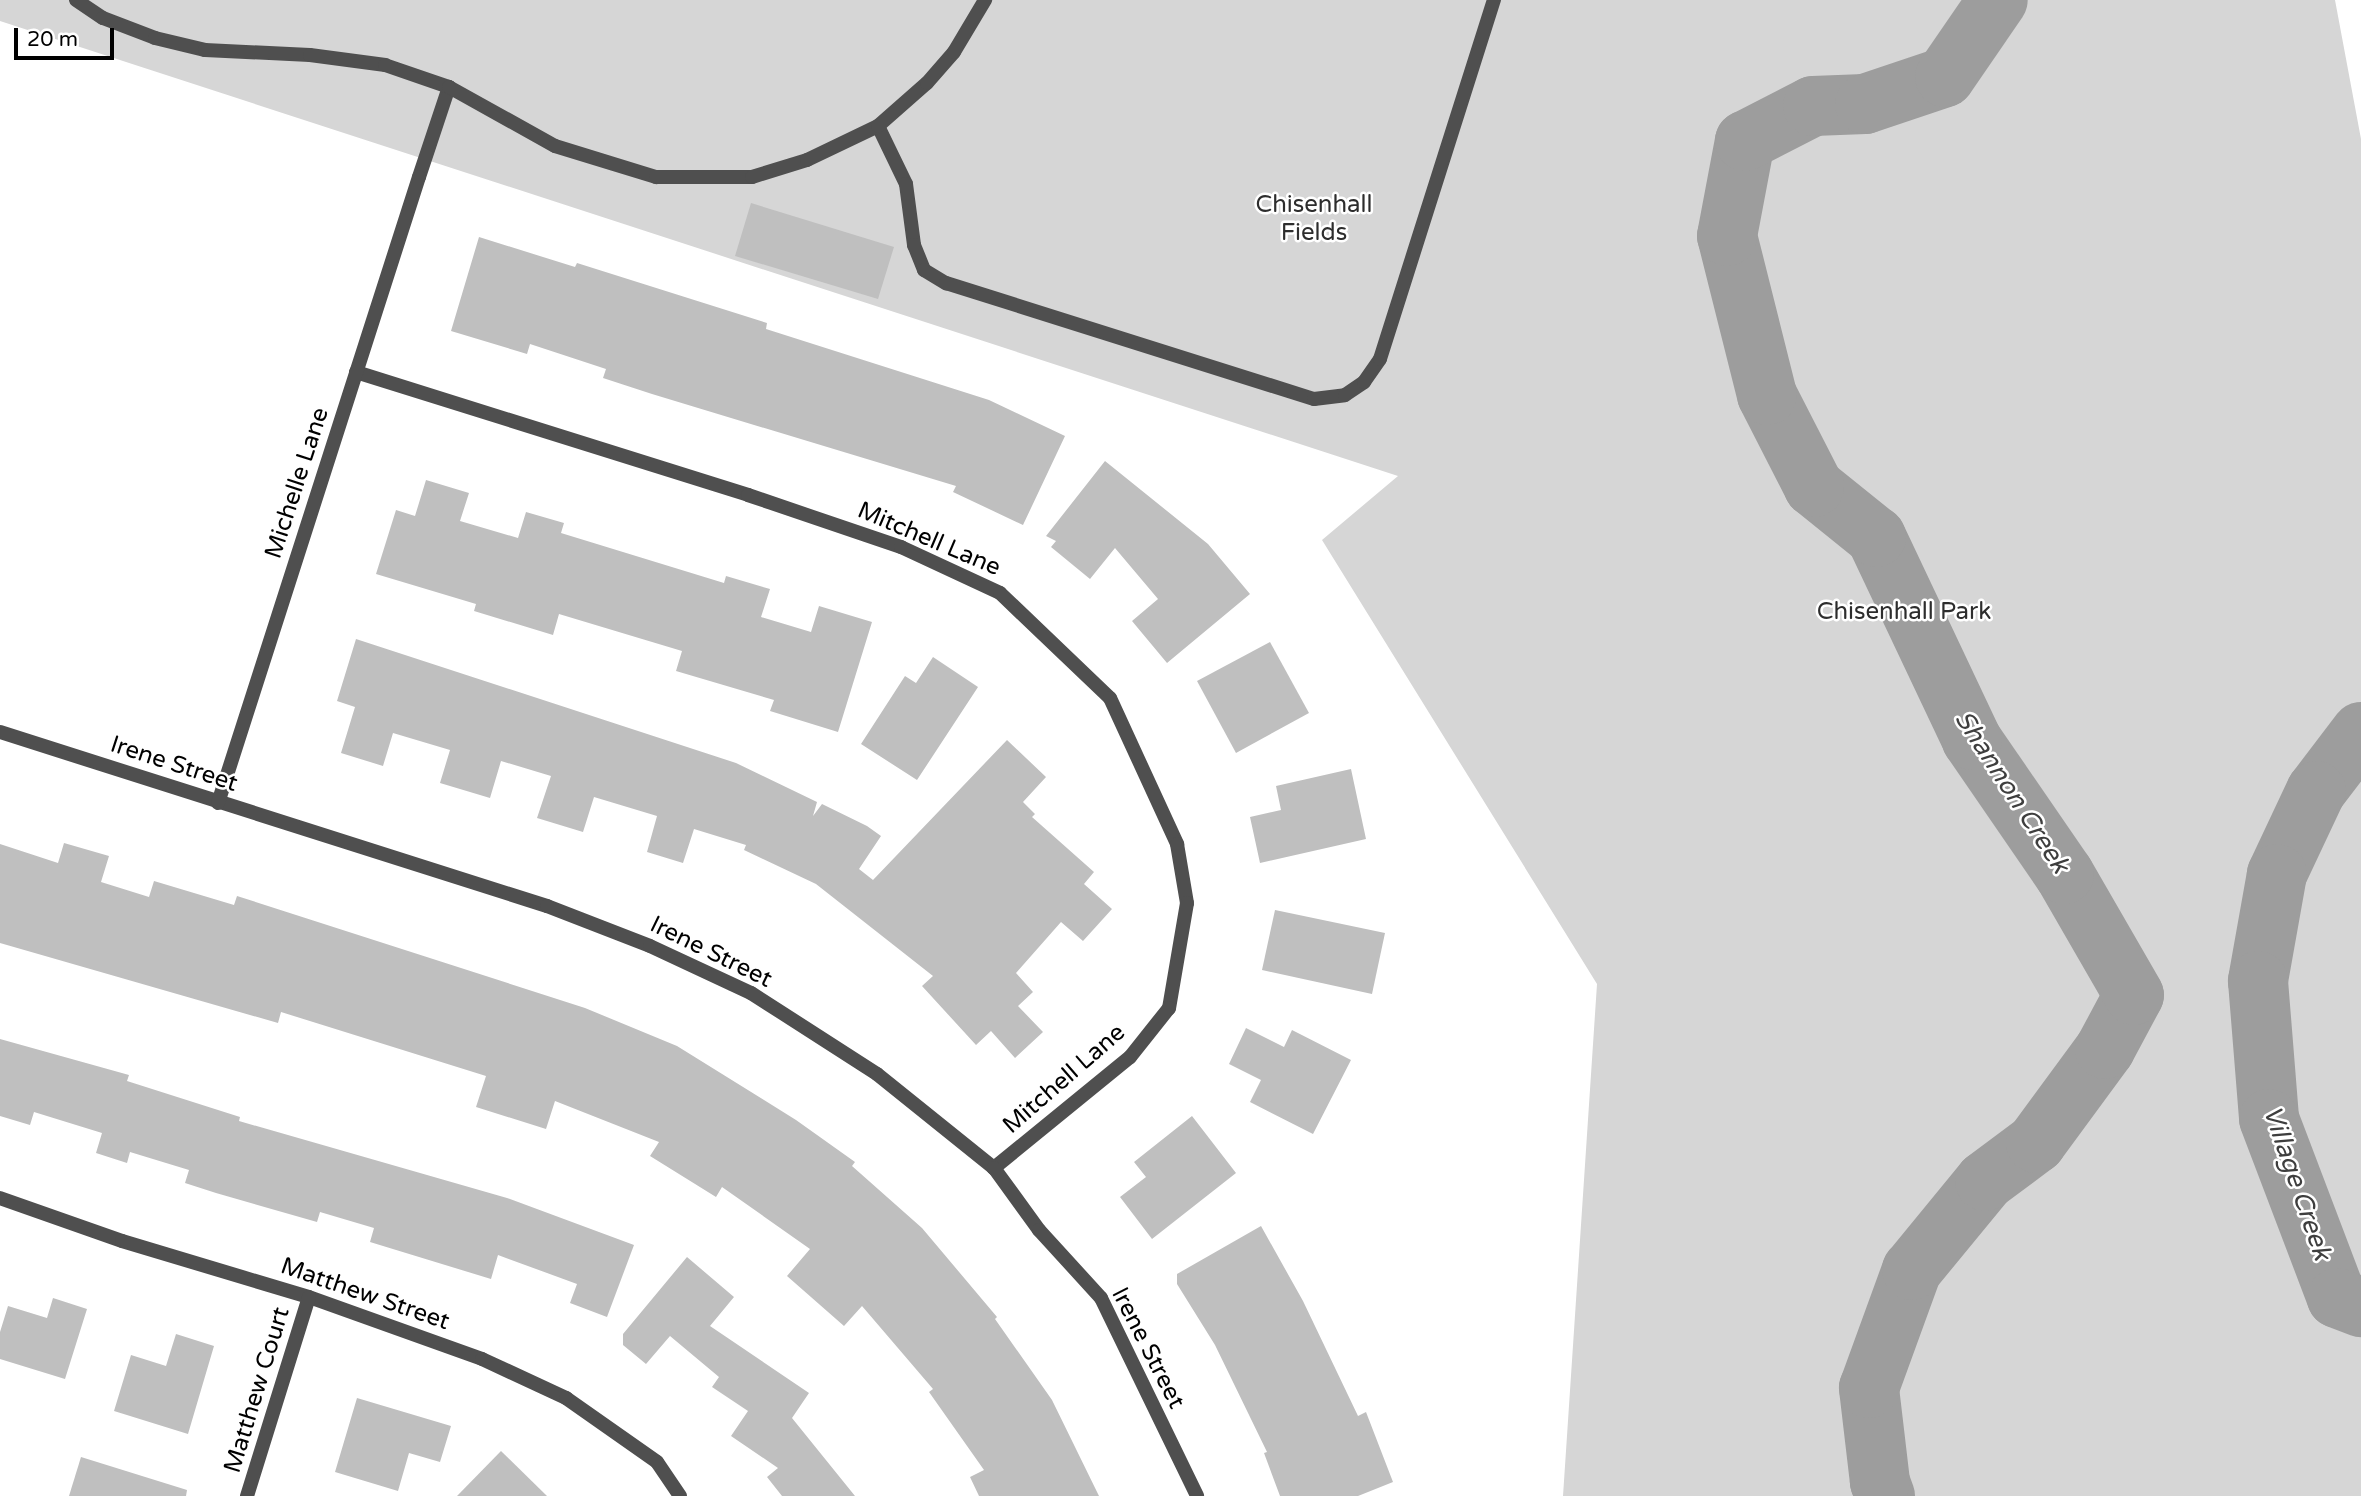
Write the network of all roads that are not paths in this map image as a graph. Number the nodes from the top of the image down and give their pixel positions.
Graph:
1 (76, 0) edge
2 (985, 0) edge
3 (1494, 0) edge
4 (449, 87) junction
5 (878, 126) junction
6 (356, 372) junction
7 (0, 732) edge
8 (218, 803) junction
9 (994, 1168) junction
10 (0, 1198) edge
11 (309, 1297) junction
12 (247, 1496) edge
13 (680, 1496) edge
14 (1197, 1496) edge

1 - 4 street
2 - 5 street
3 - 5 street
4 - 5 street
4 - 6 street, Michelle Lane
6 - 8 street, Michelle Lane
6 - 9 street, Mitchell Lane
7 - 8 street, Irene Street
8 - 9 street, Irene Street
9 - 14 street, Irene Street
10 - 11 street, Matthew Street
11 - 12 street, Matthew Court
11 - 13 street, Matthew Street

